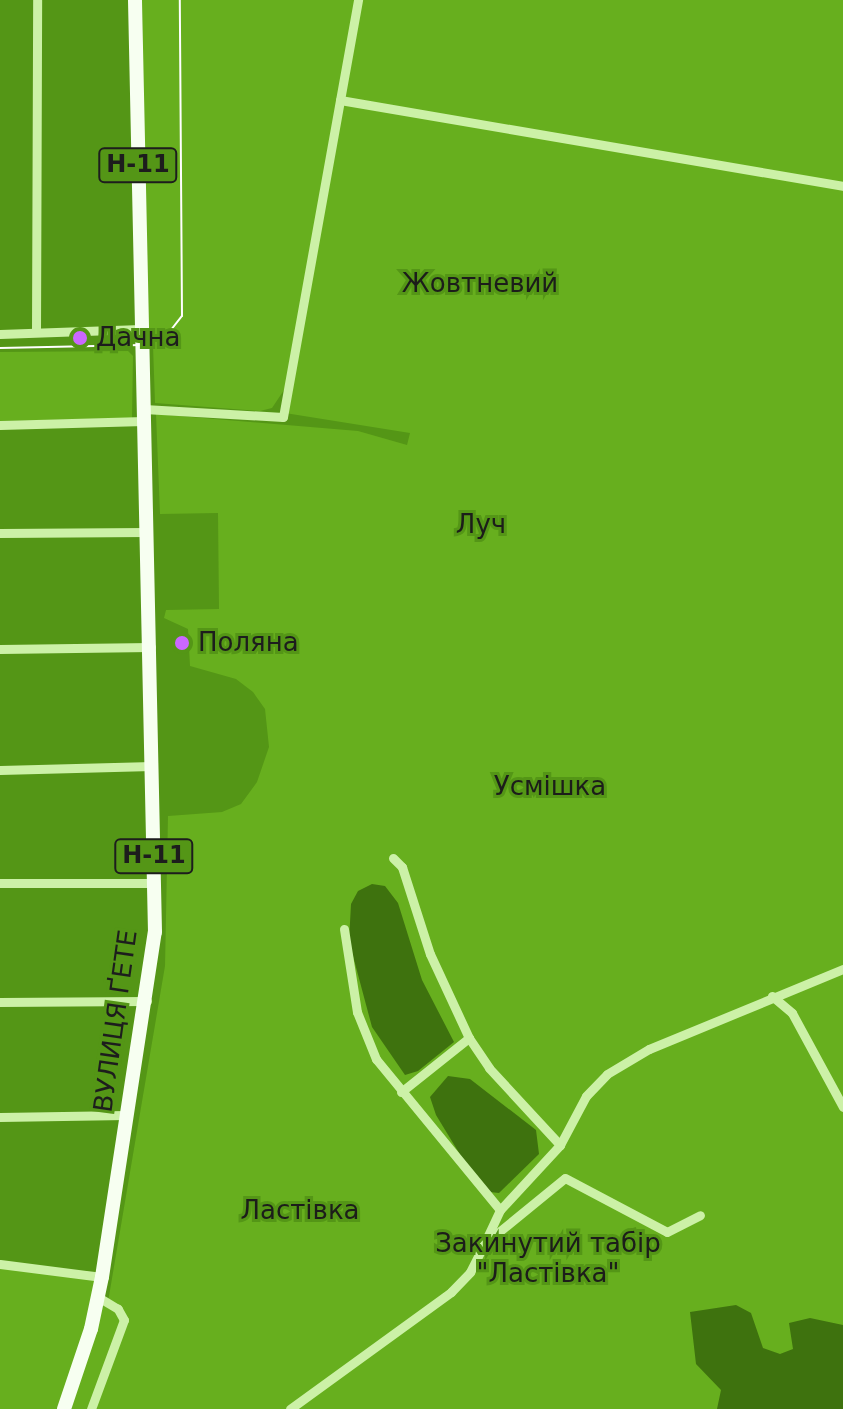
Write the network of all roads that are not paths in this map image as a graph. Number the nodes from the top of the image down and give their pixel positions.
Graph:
1 (37, 0) edge
2 (135, 0) edge
3 (358, 0) edge
4 (340, 100) junction
5 (843, 186) edge
6 (141, 329) junction
7 (36, 332) junction
8 (0, 334) edge
9 (144, 415) junction
10 (0, 425) edge
11 (147, 532) junction
12 (0, 533) edge
13 (151, 647) junction
14 (0, 649) edge
15 (152, 766) junction
16 (0, 770) edge
17 (393, 858) dead end
18 (0, 883) edge
19 (155, 883) junction
20 (344, 929) dead end
21 (843, 969) edge
22 (772, 996) junction
23 (147, 1001) junction
24 (0, 1002) edge
25 (469, 1038) junction
26 (401, 1092) junction
27 (843, 1107) edge
28 (126, 1115) junction
29 (0, 1117) edge
30 (560, 1145) junction
31 (500, 1210) junction
32 (700, 1215) dead end
33 (484, 1244) junction
34 (0, 1264) edge
35 (102, 1277) junction
36 (98, 1297) junction
37 (64, 1409) edge
38 (91, 1409) edge
39 (290, 1409) edge

1 - 7 street
2 - 6 main road, Н-11
3 - 4 street
4 - 5 street
4 - 9 street
6 - 7 street
6 - 9 main road, ВУЛИЦЯ ҐЕТЕ / Н-11
7 - 8 street
9 - 10 street
9 - 11 main road, ВУЛИЦЯ ҐЕТЕ / Н-11
11 - 12 street
11 - 13 main road, ВУЛИЦЯ ҐЕТЕ / Н-11
13 - 14 street
13 - 15 main road, ВУЛИЦЯ ҐЕТЕ / Н-11
15 - 16 street
15 - 19 main road, ВУЛИЦЯ ҐЕТЕ / Н-11
17 - 25 street
18 - 19 street
19 - 23 main road, ВУЛИЦЯ ҐЕТЕ / Н-11
20 - 26 street
21 - 22 street
22 - 27 street
22 - 30 street
23 - 24 street
23 - 28 main road, ВУЛИЦЯ ҐЕТЕ / Н-11
25 - 26 street
25 - 30 street
26 - 31 street
28 - 29 street
28 - 35 main road, ВУЛИЦЯ ҐЕТЕ / Н-11
30 - 31 street
31 - 33 street
32 - 33 street
33 - 39 street
34 - 35 street
35 - 36 main road, ВУЛИЦЯ ҐЕТЕ / Н-11
36 - 37 main road, Н-11
36 - 38 street

